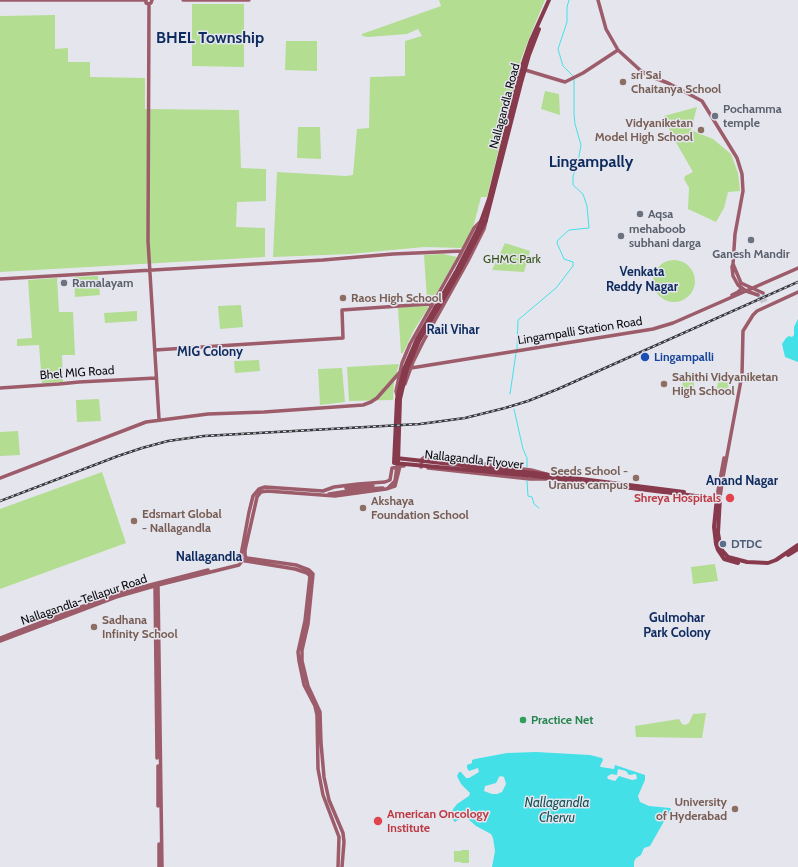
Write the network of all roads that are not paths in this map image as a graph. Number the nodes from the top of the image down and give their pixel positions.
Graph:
1 (0, 0) edge
2 (146, 0) edge
3 (152, 0) edge
4 (183, 0) edge
5 (248, 0) edge
6 (550, 0) edge
7 (598, 0) edge
8 (149, 4) junction
9 (618, 50) junction
10 (523, 70) junction
11 (484, 219) junction
12 (462, 251) junction
13 (733, 264) junction
14 (798, 268) edge
15 (150, 270) junction
16 (0, 279) edge
17 (764, 283) junction
18 (752, 288) junction
19 (744, 289) junction
20 (798, 292) edge
21 (761, 293) junction
22 (766, 305) junction
23 (432, 306) junction
24 (414, 336) junction
25 (423, 342) junction
26 (154, 350) junction
27 (402, 363) junction
28 (411, 368) junction
29 (400, 372) junction
30 (156, 378) junction
31 (0, 388) edge
32 (159, 419) junction
33 (426, 457) junction
34 (397, 462) junction
35 (421, 467) junction
36 (426, 468) junction
37 (392, 470) junction
38 (399, 472) junction
39 (533, 473) junction
40 (549, 477) junction
41 (0, 478) edge
42 (323, 493) junction
43 (707, 498) junction
44 (718, 498) junction
45 (716, 510) junction
46 (798, 545) edge
47 (798, 549) edge
48 (729, 559) junction
49 (244, 560) junction
50 (198, 573) junction
51 (157, 585) junction
52 (0, 638) edge
53 (0, 641) edge
54 (160, 867) edge
55 (338, 867) edge
56 (342, 867) edge

1 - 2 street
2 - 8 street
3 - 8 street
4 - 5 street
6 - 10 main road, Nallagandla Road
7 - 9 street
8 - 15 street
9 - 10 street
9 - 13 street
10 - 11 main road, Nallagandla Road
11 - 12 street
11 - 25 street
11 - 34 main road
12 - 15 street
12 - 23 street
13 - 18 street
13 - 19 street
14 - 17 street, Lingampalli Station Road
15 - 16 street
15 - 26 street
17 - 18 street, Lingampalli Station Road
17 - 21 street
18 - 19 street, Lingampalli Station Road
18 - 21 street
19 - 21 street
19 - 28 street, Lingampalli Station Road
20 - 22 street
22 - 44 street
22 - 44 street
23 - 24 street
23 - 26 street
24 - 25 street
24 - 27 street
25 - 28 street
26 - 30 street
27 - 28 street
27 - 29 street
28 - 29 street, Lingampalli Station Road
28 - 29 street
29 - 32 street
30 - 31 street, Bhel MIG Road
30 - 32 street
32 - 41 street
33 - 35 street
33 - 36 street
33 - 39 street
34 - 35 street
34 - 37 street
34 - 38 street
34 - 39 main road, Nallagandla Flyover
34 - 42 street
35 - 36 street
36 - 40 street
37 - 38 street
37 - 42 street
38 - 42 street
39 - 40 main road, Nallagandla Flyover
40 - 43 main road
40 - 44 main road
42 - 49 street
43 - 44 main road
43 - 45 main road
44 - 45 main road
44 - 48 main road
45 - 48 main road
46 - 48 main road
47 - 48 main road
49 - 50 street, Nallagandla-Tellapur Road
49 - 55 street
49 - 56 street
50 - 51 street, Nallagandla-Tellapur Road
50 - 52 street, Nallagandla-Tellapur Road
51 - 53 street, Nallagandla-Tellapur Road
51 - 54 street

